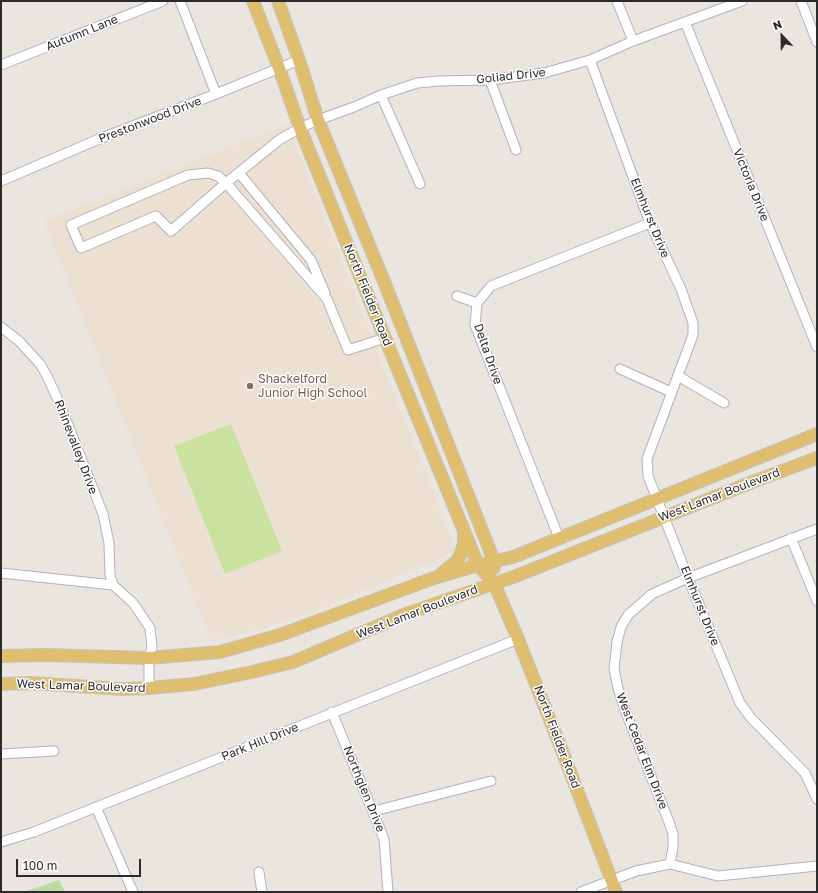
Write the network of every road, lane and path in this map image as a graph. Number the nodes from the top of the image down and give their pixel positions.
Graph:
1 (163, 1) edge
2 (180, 1) edge
3 (253, 1) edge
4 (278, 1) edge
5 (616, 1) edge
6 (742, 1) edge
7 (801, 1) edge
8 (685, 22) junction
9 (633, 41) junction
10 (817, 42) edge
11 (299, 60) junction
12 (590, 60) junction
13 (1, 65) edge
14 (279, 68) junction
15 (490, 80) junction
16 (216, 94) junction
17 (381, 95) junction
18 (318, 120) junction
19 (300, 128) junction
20 (516, 150) dead end
21 (239, 173) junction
22 (1, 181) edge
23 (226, 184) junction
24 (420, 184) dead end
25 (650, 223) junction
26 (457, 296) dead end
27 (327, 300) junction
28 (477, 303) junction
29 (1, 328) edge
30 (404, 332) junction
31 (385, 338) junction
32 (817, 347) edge
33 (620, 369) dead end
34 (678, 376) junction
35 (671, 392) junction
36 (724, 403) dead end
37 (817, 434) edge
38 (817, 458) edge
39 (657, 498) junction
40 (665, 516) junction
41 (817, 529) edge
42 (464, 530) junction
43 (559, 538) junction
44 (791, 538) junction
45 (494, 561) junction
46 (478, 565) junction
47 (1, 573) edge
48 (434, 578) junction
49 (688, 578) junction
50 (494, 583) junction
51 (113, 585) junction
52 (817, 601) edge
53 (518, 639) junction
54 (1, 656) edge
55 (149, 658) junction
56 (1, 684) edge
57 (149, 688) junction
58 (332, 712) junction
59 (54, 751) dead end
60 (1, 754) edge
61 (491, 781) dead end
62 (817, 799) edge
63 (96, 807) junction
64 (374, 810) junction
65 (1, 842) edge
66 (670, 864) junction
67 (817, 866) edge
68 (259, 872) dead end
69 (611, 880) junction
70 (133, 892) edge
71 (262, 892) edge
72 (388, 892) edge
73 (581, 892) edge
74 (616, 892) edge

1 - 13 street, Autumn Lane
2 - 16 street
3 - 14 main road, North Fielder Road
4 - 11 main road, North Fielder Road
5 - 9 street
6 - 8 street, Goliad Drive
7 - 10 street
8 - 9 street, Goliad Drive
8 - 32 street, Victoria Drive
9 - 12 street, Goliad Drive
11 - 14 street, Prestonwood Drive
11 - 18 main road, North Fielder Road
12 - 15 street, Goliad Drive
12 - 25 street, Elmhurst Drive
14 - 16 street, Prestonwood Drive
14 - 19 main road, North Fielder Road
15 - 17 street, Goliad Drive
15 - 20 street
16 - 22 street, Prestonwood Drive
17 - 18 street, Goliad Drive
17 - 24 street
18 - 19 street, Goliad Drive
18 - 30 main road, North Fielder Road
19 - 21 street, Goliad Drive
19 - 31 main road, North Fielder Road
21 - 23 street, Goliad Drive
21 - 27 street
23 - 23 street, Goliad Drive
23 - 27 street
25 - 28 street
25 - 34 street, Elmhurst Drive
26 - 28 street
27 - 31 street
28 - 43 street, Delta Drive
29 - 51 street, Rhinevalley Drive
30 - 31 main road
30 - 45 main road, North Fielder Road
31 - 42 main road, North Fielder Road
33 - 35 street
34 - 35 street, Elmhurst Drive
34 - 36 street
35 - 39 street, Elmhurst Drive
37 - 39 main road, West Lamar Boulevard
38 - 40 main road, West Lamar Boulevard
39 - 40 street, Elmhurst Drive
39 - 43 main road, West Lamar Boulevard
40 - 49 street, Elmhurst Drive
40 - 50 main road, West Lamar Boulevard
41 - 44 street, West Cedar Elm Drive
42 - 46 main road, North Fielder Road
42 - 48 main road
43 - 45 main road, West Lamar Boulevard
44 - 49 street, West Cedar Elm Drive
44 - 52 street
45 - 46 main road, West Lamar Boulevard
45 - 50 main road, North Fielder Road
46 - 48 main road, West Lamar Boulevard
46 - 50 main road, North Fielder Road
47 - 51 street
48 - 55 main road, West Lamar Boulevard
49 - 62 street, Elmhurst Drive
49 - 66 street, West Cedar Elm Drive
50 - 53 main road, North Fielder Road
50 - 57 main road, West Lamar Boulevard
51 - 55 street
53 - 58 street, Park Hill Drive
53 - 69 main road, North Fielder Road
54 - 55 main road, West Lamar Boulevard
55 - 57 street
56 - 57 main road, West Lamar Boulevard
58 - 63 street, Park Hill Drive
58 - 64 street, Northglen Drive
59 - 60 street
61 - 64 street
63 - 65 street, Park Hill Drive
63 - 70 street
64 - 72 street, Northglen Drive
66 - 67 street
66 - 69 street
68 - 71 street
69 - 73 street
69 - 74 main road, North Fielder Road

